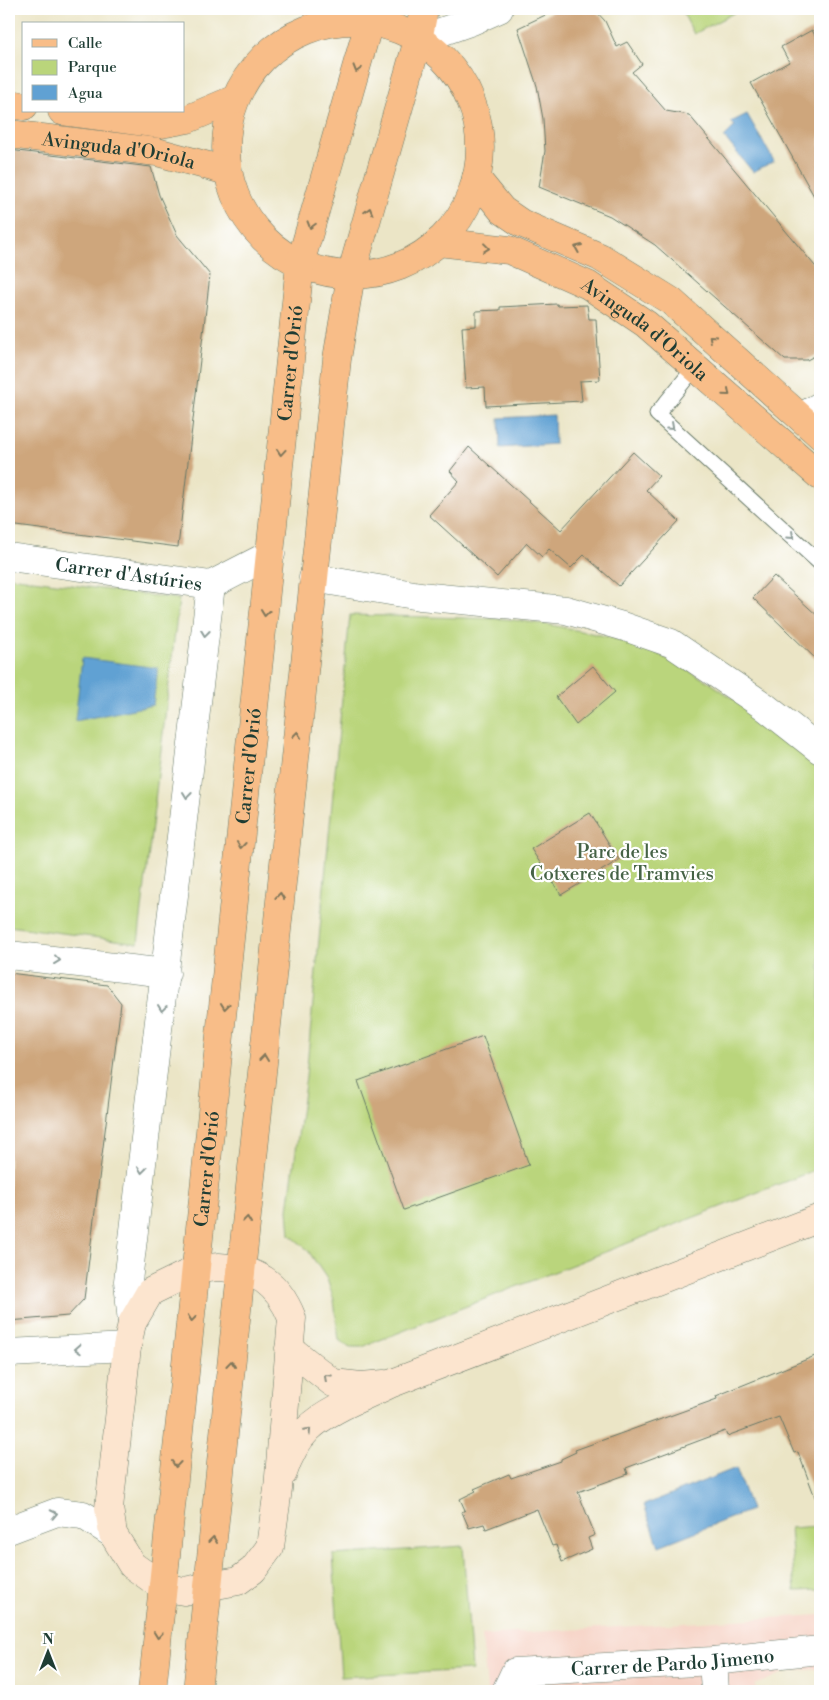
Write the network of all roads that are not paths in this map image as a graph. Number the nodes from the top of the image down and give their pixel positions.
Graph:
1 (424, 9) edge
2 (432, 9) edge
3 (499, 9) edge
4 (372, 16) edge
5 (418, 40) junction
6 (235, 99) junction
7 (9, 104) edge
8 (22, 106) edge
9 (70, 112) edge
10 (9, 134) edge
11 (227, 171) junction
12 (476, 178) junction
13 (438, 242) junction
14 (300, 264) junction
15 (351, 275) junction
16 (696, 366) junction
17 (814, 419) edge
18 (820, 476) edge
19 (271, 554) junction
20 (9, 557) edge
21 (820, 563) edge
22 (314, 578) junction
23 (211, 585) junction
24 (820, 750) edge
25 (9, 955) edge
26 (166, 973) junction
27 (817, 1221) edge
28 (242, 1268) junction
29 (197, 1270) junction
30 (129, 1335) junction
31 (289, 1348) junction
32 (9, 1353) edge
33 (390, 1384) junction
34 (278, 1489) junction
35 (9, 1530) edge
36 (113, 1534) junction
37 (163, 1587) junction
38 (208, 1588) junction
39 (820, 1650) edge
40 (713, 1660) junction
41 (152, 1691) edge
42 (197, 1691) edge
43 (506, 1691) edge
44 (715, 1691) edge

1 - 5 main road
2 - 5 street
3 - 5 street
4 - 5 main road
4 - 6 main road
4 -> 14 main road, Carrer d'Orió
5 - 12 main road
15 -> 5 main road
6 - 9 main road, Avinguda d'Oriola
6 - 11 main road
7 - 8 main road
10 - 11 main road, Avinguda d'Oriola
11 - 14 main road
12 - 13 main road
17 -> 12 main road, Avinguda d'Oriola
13 - 15 main road
13 -> 16 main road, Avinguda d'Oriola
14 - 15 main road
14 -> 19 main road, Carrer d'Orió
15 - 22 main road
16 -> 18 main road, Avinguda d'Oriola
16 -> 21 lane
19 - 23 street, Carrer d'Astúries
19 -> 29 main road, Carrer d'Orió
20 - 23 street, Carrer d'Astúries
22 - 24 street
28 -> 22 main road
23 -> 26 street
25 -> 26 street
26 -> 30 street
27 - 33 street
28 - 29 street
28 - 31 street
38 -> 28 main road
29 - 30 street
29 -> 37 main road, Carrer d'Orió
30 -> 32 street
30 - 36 street
33 -> 31 street
31 - 34 street
34 -> 33 street
34 - 38 street
35 -> 36 street
36 - 37 street
37 - 38 street
37 -> 41 main road, Carrer d'Orió
38 - 42 main road
39 - 40 street, Carrer de Pardo Jimeno
40 - 43 street, Carrer de Pardo Jimeno
40 - 44 street

